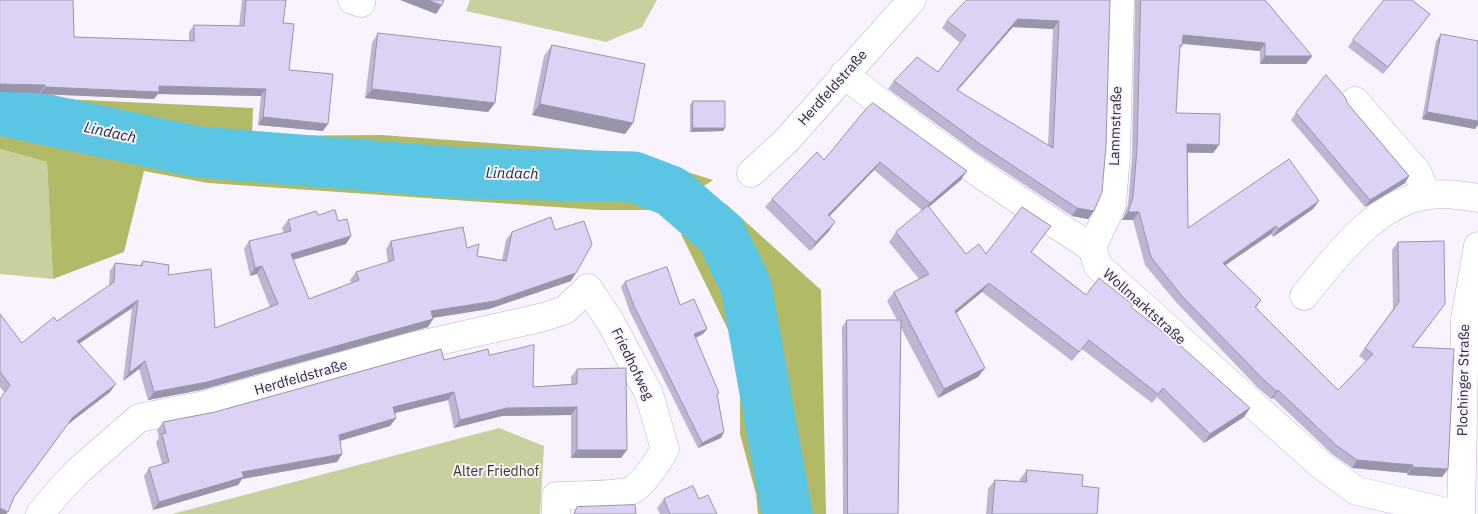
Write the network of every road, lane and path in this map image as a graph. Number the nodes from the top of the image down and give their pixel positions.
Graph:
1 (912, 0) edge
2 (1120, 0) edge
3 (844, 74) junction
4 (1355, 101) dead end
5 (750, 173) dead end
6 (1427, 195) junction
7 (1478, 198) edge
8 (1478, 246) edge
9 (1092, 248) junction
10 (588, 288) joint
11 (1304, 296) dead end
12 (40, 514) edge
13 (556, 514) edge
14 (1456, 514) edge
15 (1461, 514) edge

1 - 3 street, Herdfeldstraße
2 - 9 street, Lammstraße
3 - 5 street, Herdfeldstraße
3 - 9 street
4 - 6 street
6 - 7 street
6 - 11 street
8 - 15 street, Plochinger Straße
9 - 14 street, Wollmarktstraße
10 - 12 street, Herdfeldstraße
10 - 13 street, Friedhofweg

